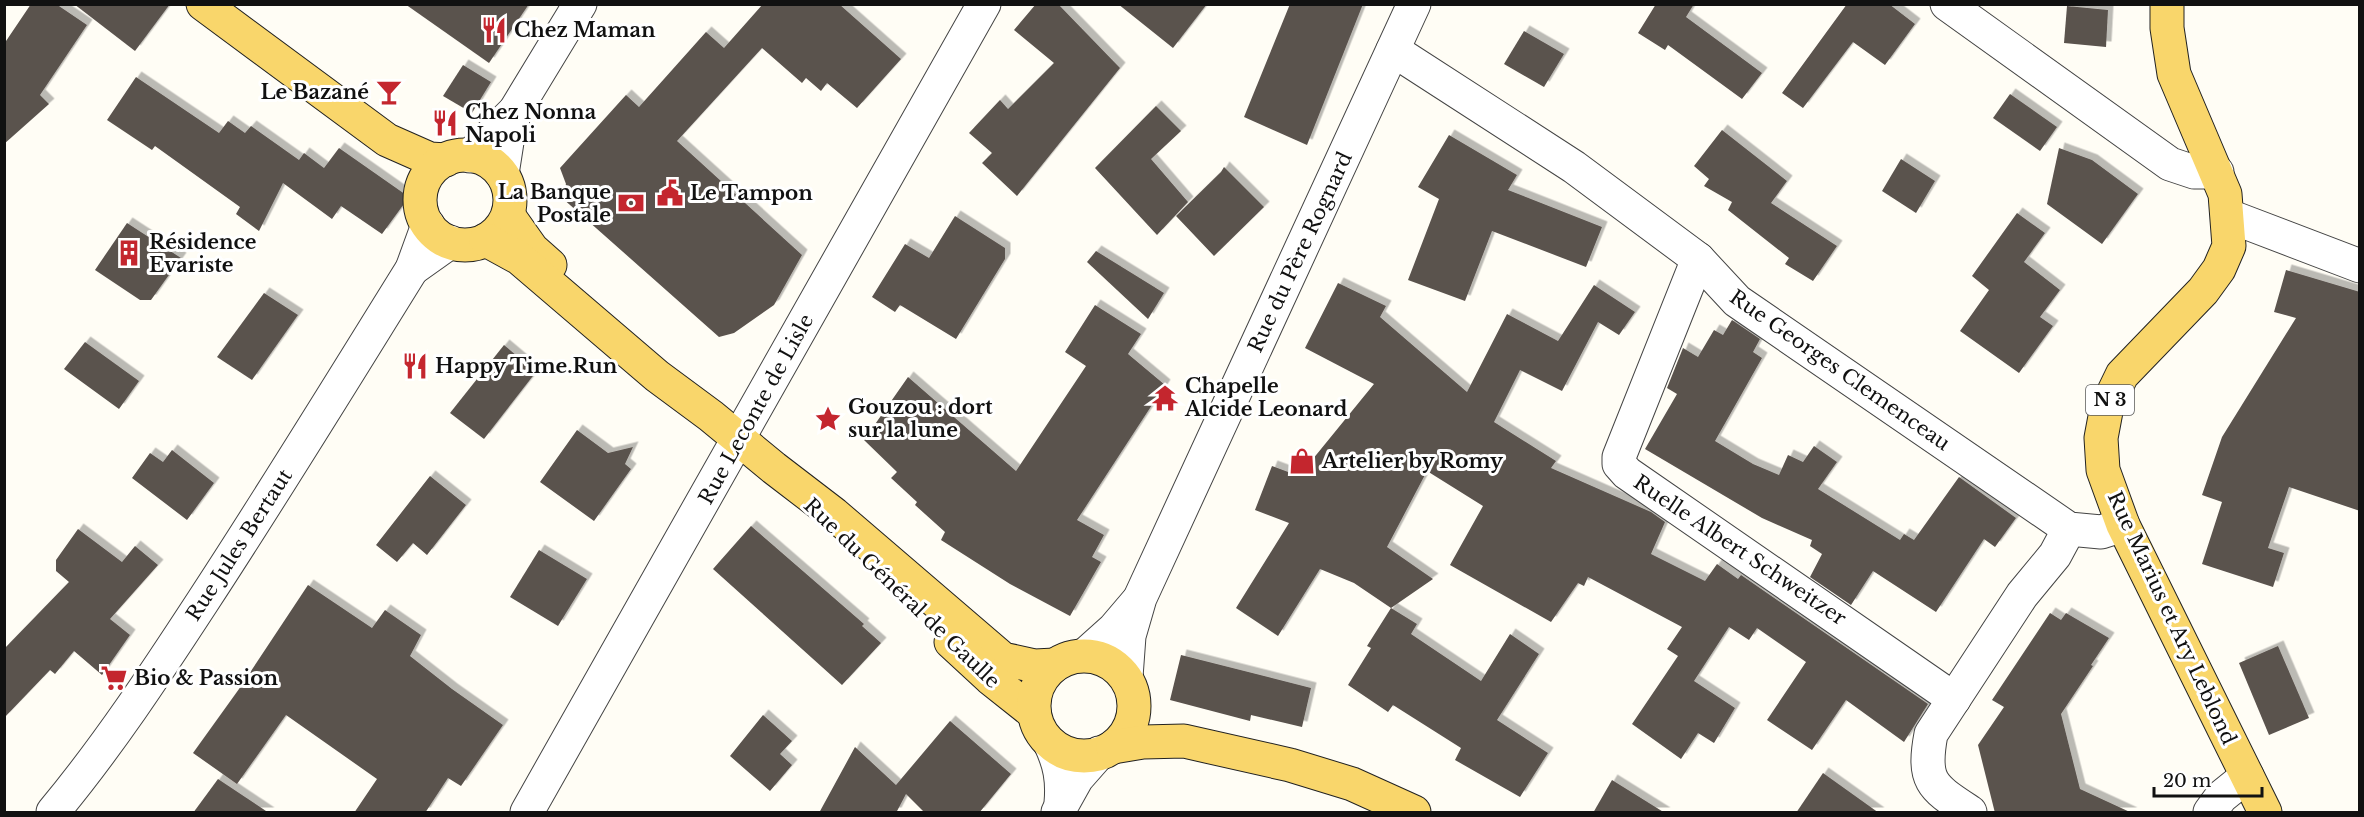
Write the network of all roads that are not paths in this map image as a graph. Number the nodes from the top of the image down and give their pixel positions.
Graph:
1 (203, 4) edge
2 (580, 4) edge
3 (984, 4) edge
4 (1414, 4) edge
5 (1947, 4) edge
6 (2167, 4) edge
7 (1393, 50) junction
8 (515, 111) junction
9 (387, 140) junction
10 (458, 158) junction
11 (2217, 172) junction
12 (502, 174) junction
13 (421, 189) junction
14 (507, 214) junction
15 (2229, 216) junction
16 (439, 234) junction
17 (486, 240) junction
18 (1698, 259) junction
19 (2360, 266) edge
20 (711, 416) junction
21 (739, 439) junction
22 (774, 468) junction
23 (2123, 525) junction
24 (2069, 528) junction
25 (1140, 598) junction
26 (1070, 660) junction
27 (1130, 688) junction
28 (1954, 699) junction
29 (1034, 713) junction
30 (1184, 741) junction
31 (1050, 743) junction
32 (1106, 750) junction
33 (2247, 776) junction
34 (1060, 808) edge
35 (53, 813) edge
36 (527, 813) edge
37 (1414, 813) edge
38 (1970, 813) edge
39 (2210, 813) edge
40 (2265, 813) edge

1 - 9 main road
2 - 8 street
3 - 21 street, Rue Leconte de Lisle
4 - 7 street, Rue du Père Rognard
5 - 11 street
6 - 11 main road, Rue Marius et Ary Leblond / N 3
7 - 18 street, Rue Georges Clemenceau
7 - 25 street, Rue du Père Rognard
8 - 10 street
8 - 12 street
9 - 10 main road
9 - 13 main road
10 - 12 main road
10 - 13 main road
11 - 15 main road, Rue Marius et Ary Leblond / N 3
12 - 14 main road
13 - 16 main road
14 - 17 main road
14 - 20 main road, Rue du Général de Gaulle
15 - 19 street
15 - 23 main road, Rue Marius et Ary Leblond / N 3
16 - 17 main road
16 - 35 street, Rue Jules Bertaut
17 - 20 main road, Rue du Général de Gaulle
18 - 24 street, Rue Georges Clemenceau
18 - 28 street, Ruelle Albert Schweitzer
20 - 21 main road, Rue du Général de Gaulle
21 - 22 main road, Rue du Général de Gaulle
21 - 36 street, Rue Leconte de Lisle
22 - 26 main road, Rue du Général de Gaulle
22 - 29 main road, Rue du Général de Gaulle
23 - 24 street, Rue Georges Clemenceau
23 - 33 main road, Rue Marius et Ary Leblond / N 3
24 - 28 street
25 - 26 street, Rue du Père Rognard
25 - 27 street, Rue du Père Rognard
26 - 27 main road
26 - 29 main road
27 - 30 main road
27 - 32 main road
28 - 38 street
29 - 31 main road
30 - 32 main road
30 - 37 main road
31 - 32 main road
31 - 34 street
32 - 34 street
33 - 39 street
33 - 40 main road, Rue Marius et Ary Leblond / N 3

